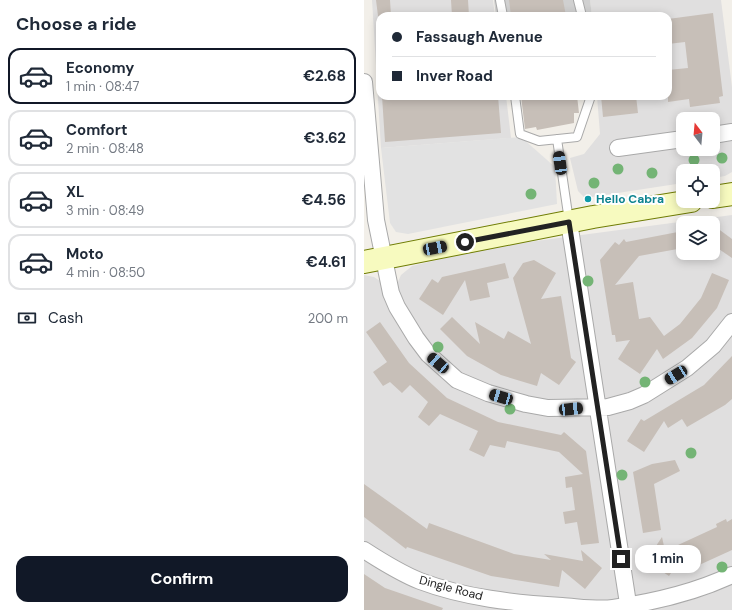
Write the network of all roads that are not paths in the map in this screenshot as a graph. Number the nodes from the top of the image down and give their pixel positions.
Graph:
1 (500, 0) edge
2 (578, 0) edge
3 (502, 12) edge
4 (581, 12) edge
5 (364, 82) edge
6 (516, 100) edge
7 (590, 100) edge
8 (732, 132) edge
9 (720, 133) edge
10 (556, 139) junction
11 (676, 140) edge
12 (618, 148) dead end
13 (732, 194) edge
14 (720, 196) edge
15 (676, 204) edge
16 (569, 222) junction
17 (374, 261) edge
18 (732, 322) edge
19 (598, 407) junction
20 (364, 550) edge
21 (732, 575) edge
22 (628, 607) edge

1 - 3 lane
2 - 4 lane
5 - 17 street
6 - 10 lane
7 - 10 lane
8 - 9 street
10 - 16 lane
11 - 12 street
13 - 14 street
15 - 16 street
16 - 17 street
16 - 19 street
17 - 19 street
18 - 19 street
19 - 22 street
20 - 22 street, Dingle Road
21 - 22 street, Dingle Road

